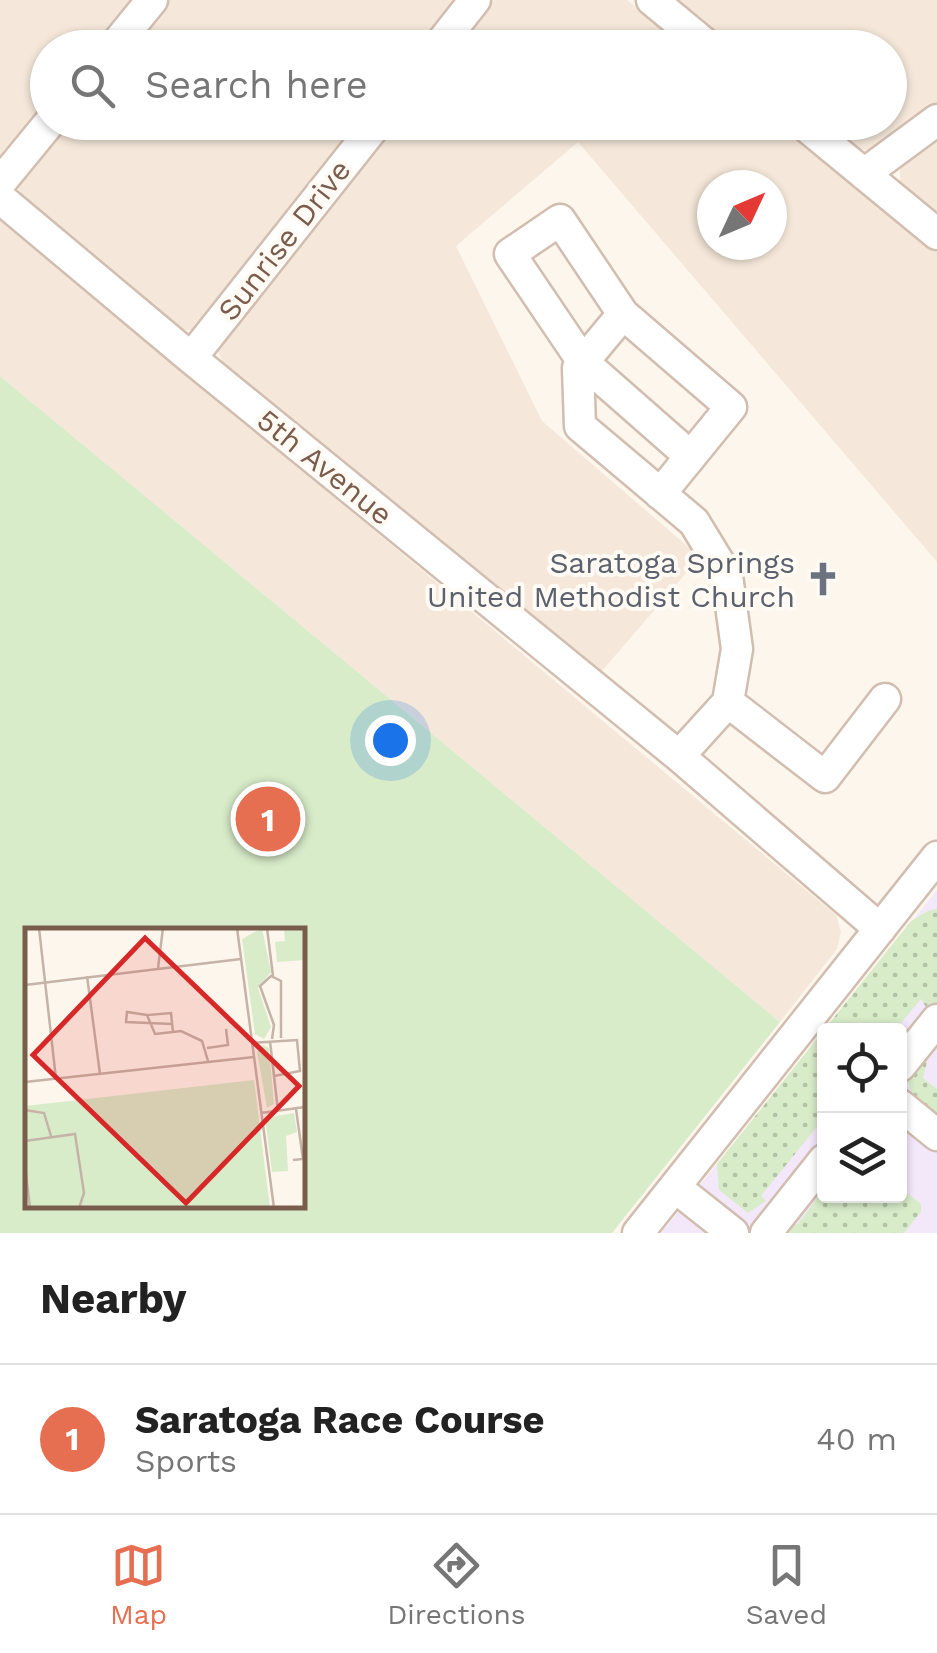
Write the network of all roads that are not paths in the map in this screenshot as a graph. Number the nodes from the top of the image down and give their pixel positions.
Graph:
1 (152, 0) edge
2 (475, 0) edge
3 (652, 0) edge
4 (128, 30) edge
5 (451, 30) edge
6 (688, 30) edge
7 (937, 120) edge
8 (35, 140) edge
9 (364, 140) edge
10 (823, 140) edge
11 (864, 174) junction
12 (0, 183) edge
13 (0, 198) edge
14 (937, 234) edge
15 (623, 314) junction
16 (191, 358) junction
17 (583, 362) junction
18 (690, 456) junction
19 (660, 494) junction
20 (885, 699) dead end
21 (728, 702) junction
22 (679, 756) junction
23 (935, 865) edge
24 (880, 928) junction
25 (937, 1020) edge
26 (907, 1057) edge
27 (907, 1110) edge
28 (937, 1134) edge
29 (817, 1169) edge
30 (675, 1187) junction
31 (638, 1233) edge
32 (733, 1233) edge
33 (766, 1233) edge

1 - 4 street
2 - 5 street
3 - 6 street
7 - 11 street
8 - 12 street
9 - 16 street, Sunrise Drive
10 - 11 street
11 - 14 street
13 - 16 street, 5th Avenue
15 - 17 street
15 - 17 street
15 - 18 street
16 - 22 street, 5th Avenue
17 - 18 street
17 - 19 street
18 - 19 street
19 - 21 street
20 - 21 street
21 - 22 street
22 - 24 street, 5th Avenue
23 - 24 street
24 - 30 street
25 - 26 street
27 - 28 street
29 - 33 street
30 - 31 street
30 - 32 street

